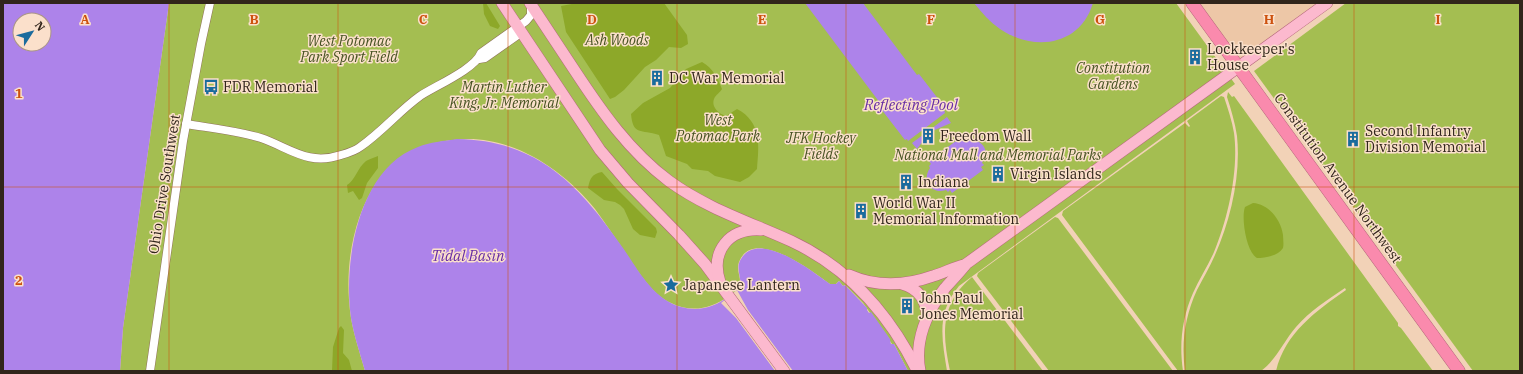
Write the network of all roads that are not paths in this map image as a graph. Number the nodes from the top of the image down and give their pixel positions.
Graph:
1 (210, 3) edge
2 (502, 3) edge
3 (1192, 3) edge
4 (1327, 3) edge
5 (530, 4) edge
6 (520, 30) junction
7 (1238, 67) junction
8 (186, 124) junction
9 (766, 230) junction
10 (966, 264) junction
11 (840, 271) junction
12 (900, 284) junction
13 (722, 286) junction
14 (927, 318) junction
15 (150, 371) edge
16 (784, 371) edge
17 (918, 371) edge
18 (1459, 371) edge

1 - 8 street, Ohio Drive Southwest
2 - 6 main road
3 - 7 highway, Constitution Avenue Northwest
4 - 7 main road
5 - 6 street
5 - 9 main road
6 - 8 street
6 - 13 main road
7 - 10 main road
7 - 18 highway, Constitution Avenue Northwest
8 - 15 street, Ohio Drive Southwest
9 - 11 main road
9 - 13 main road
10 - 12 main road
10 - 14 main road
11 - 12 main road
11 - 17 main road
12 - 14 main road
13 - 16 main road
14 - 17 main road

